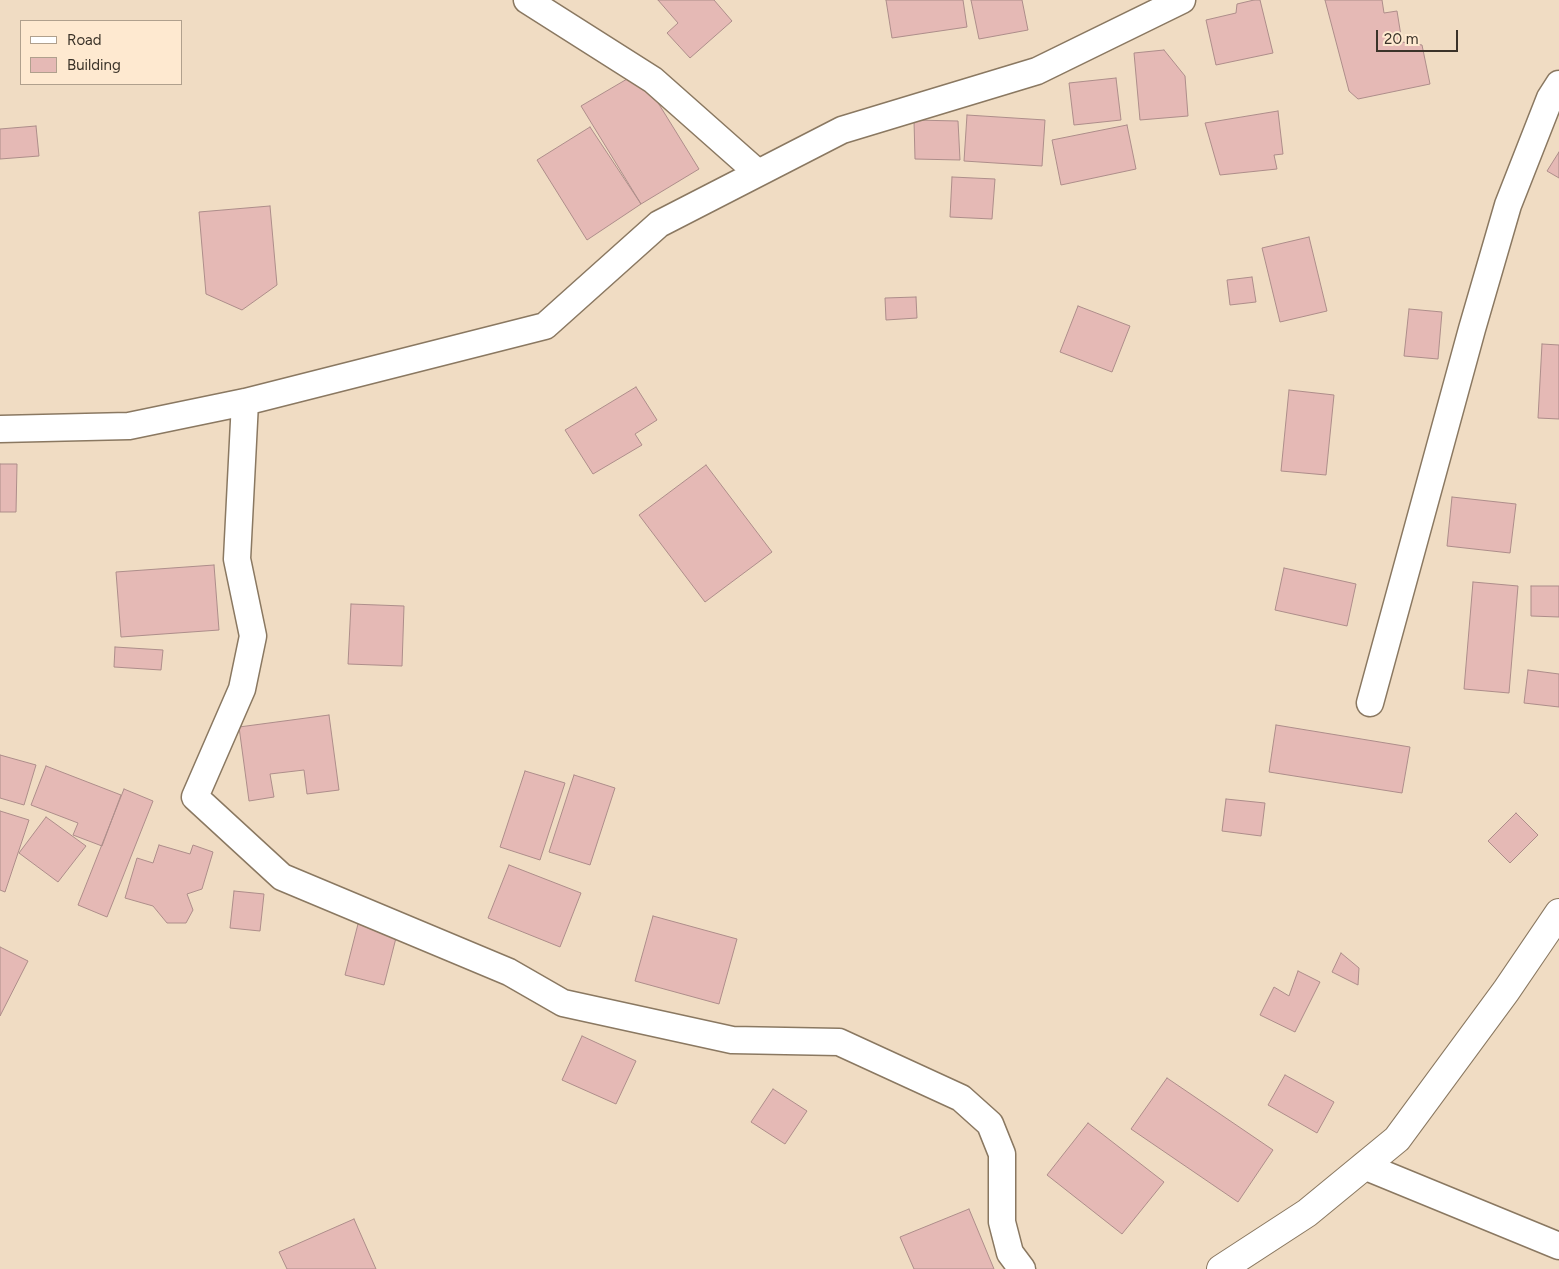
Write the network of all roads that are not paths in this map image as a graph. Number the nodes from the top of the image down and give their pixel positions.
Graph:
1 (527, 0) edge
2 (1182, 0) edge
3 (1559, 84) edge
4 (758, 173) junction
5 (245, 402) junction
6 (0, 429) edge
7 (1370, 703) dead end
8 (1559, 913) edge
9 (1364, 1166) junction
10 (1559, 1246) edge
11 (1022, 1269) edge
12 (1221, 1269) edge

1 - 4 street
2 - 4 street
3 - 7 street
4 - 5 street
5 - 6 street
5 - 11 street
8 - 9 street
9 - 10 street
9 - 12 street

